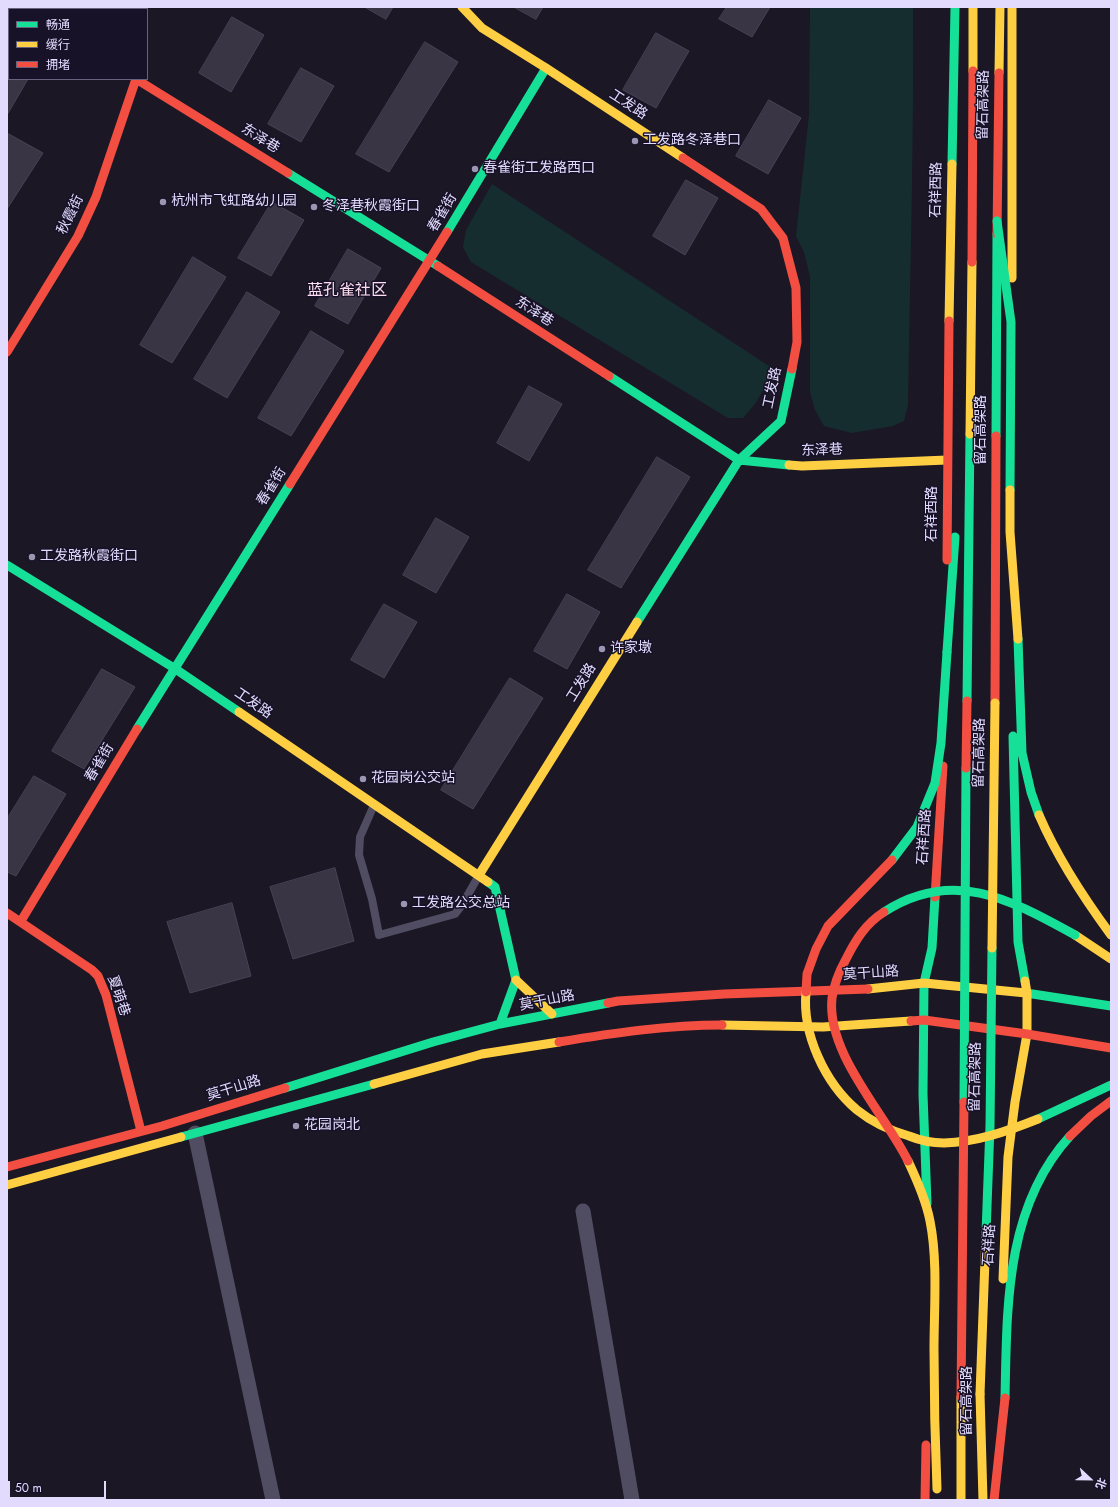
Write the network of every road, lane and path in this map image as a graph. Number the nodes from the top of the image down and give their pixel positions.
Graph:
1 (462, 7) edge
2 (955, 7) edge
3 (974, 7) edge
4 (993, 7) edge
5 (1000, 7) edge
6 (1012, 7) edge
7 (546, 68) junction
8 (136, 80) edge
9 (138, 80) edge
10 (997, 221) junction
11 (430, 262) junction
12 (7, 352) edge
13 (970, 383) junction
14 (739, 460) junction
15 (947, 460) junction
16 (961, 476) dead end
17 (956, 515) dead end
18 (7, 564) edge
19 (986, 629) dead end
20 (174, 668) junction
21 (970, 707) dead end
22 (374, 804) junction
23 (479, 875) junction
24 (7, 913) edge
25 (20, 921) junction
26 (1111, 935) edge
27 (1111, 959) edge
28 (516, 980) junction
29 (924, 984) junction
30 (1027, 994) junction
31 (1111, 1006) edge
32 (552, 1014) junction
33 (924, 1020) junction
34 (500, 1024) junction
35 (1028, 1034) junction
36 (1111, 1048) edge
37 (1111, 1085) edge
38 (1111, 1101) edge
39 (141, 1131) junction
40 (196, 1133) junction
41 (7, 1167) edge
42 (7, 1185) edge
43 (583, 1211) dead end
44 (965, 1398) dead end
45 (976, 1398) dead end
46 (273, 1500) edge
47 (632, 1500) edge
48 (925, 1500) edge
49 (938, 1500) edge
50 (961, 1500) edge
51 (966, 1500) edge
52 (978, 1500) edge
53 (983, 1500) edge
54 (995, 1500) edge

1 - 7 main road, 工发路
2 - 15 main road, 石祥西路
3 - 13 main road, 留石高架路
3 - 21 main road
4 - 19 main road
5 - 10 main road, 留石高架路
6 - 30 main road
7 - 11 main road, 春雀街
7 - 14 main road, 工发路
8 - 12 main road, 秋霞街
9 - 11 main road, 东泽巷
10 - 26 main road, bridge
10 - 53 main road, 留石高架路, bridge
11 - 14 main road, 东泽巷
11 - 20 main road, 春雀街
13 - 16 main road
13 - 50 main road, 留石高架路, bridge
14 - 15 main road, 东泽巷
14 - 23 main road, 工发路
15 - 29 main road, 石祥西路
17 - 37 main road, bridge
18 - 20 main road, 工发路
20 - 22 main road, 工发路
20 - 25 main road, 春雀街
22 - 23 main road, 工发路
22 - 23 lane
23 - 28 main road, 工发路
24 - 25 main road, 夏萌巷
25 - 39 main road, 夏萌巷
27 - 49 main road, bridge
28 - 32 main road
28 - 34 main road
29 - 30 main road, 莫干山路
29 - 32 main road, 莫干山路
29 - 33 main road, 石祥西路
30 - 31 main road, 莫干山路
30 - 35 main road, 石祥路
32 - 34 main road, 莫干山路
33 - 35 main road
33 - 40 main road
33 - 48 main road
34 - 39 main road, 莫干山路
35 - 36 main road
35 - 54 main road, 石祥路
38 - 54 main road, bridge
39 - 41 main road, 莫干山路
40 - 42 main road
40 - 46 street
43 - 47 street
44 - 51 main road
45 - 52 main road

